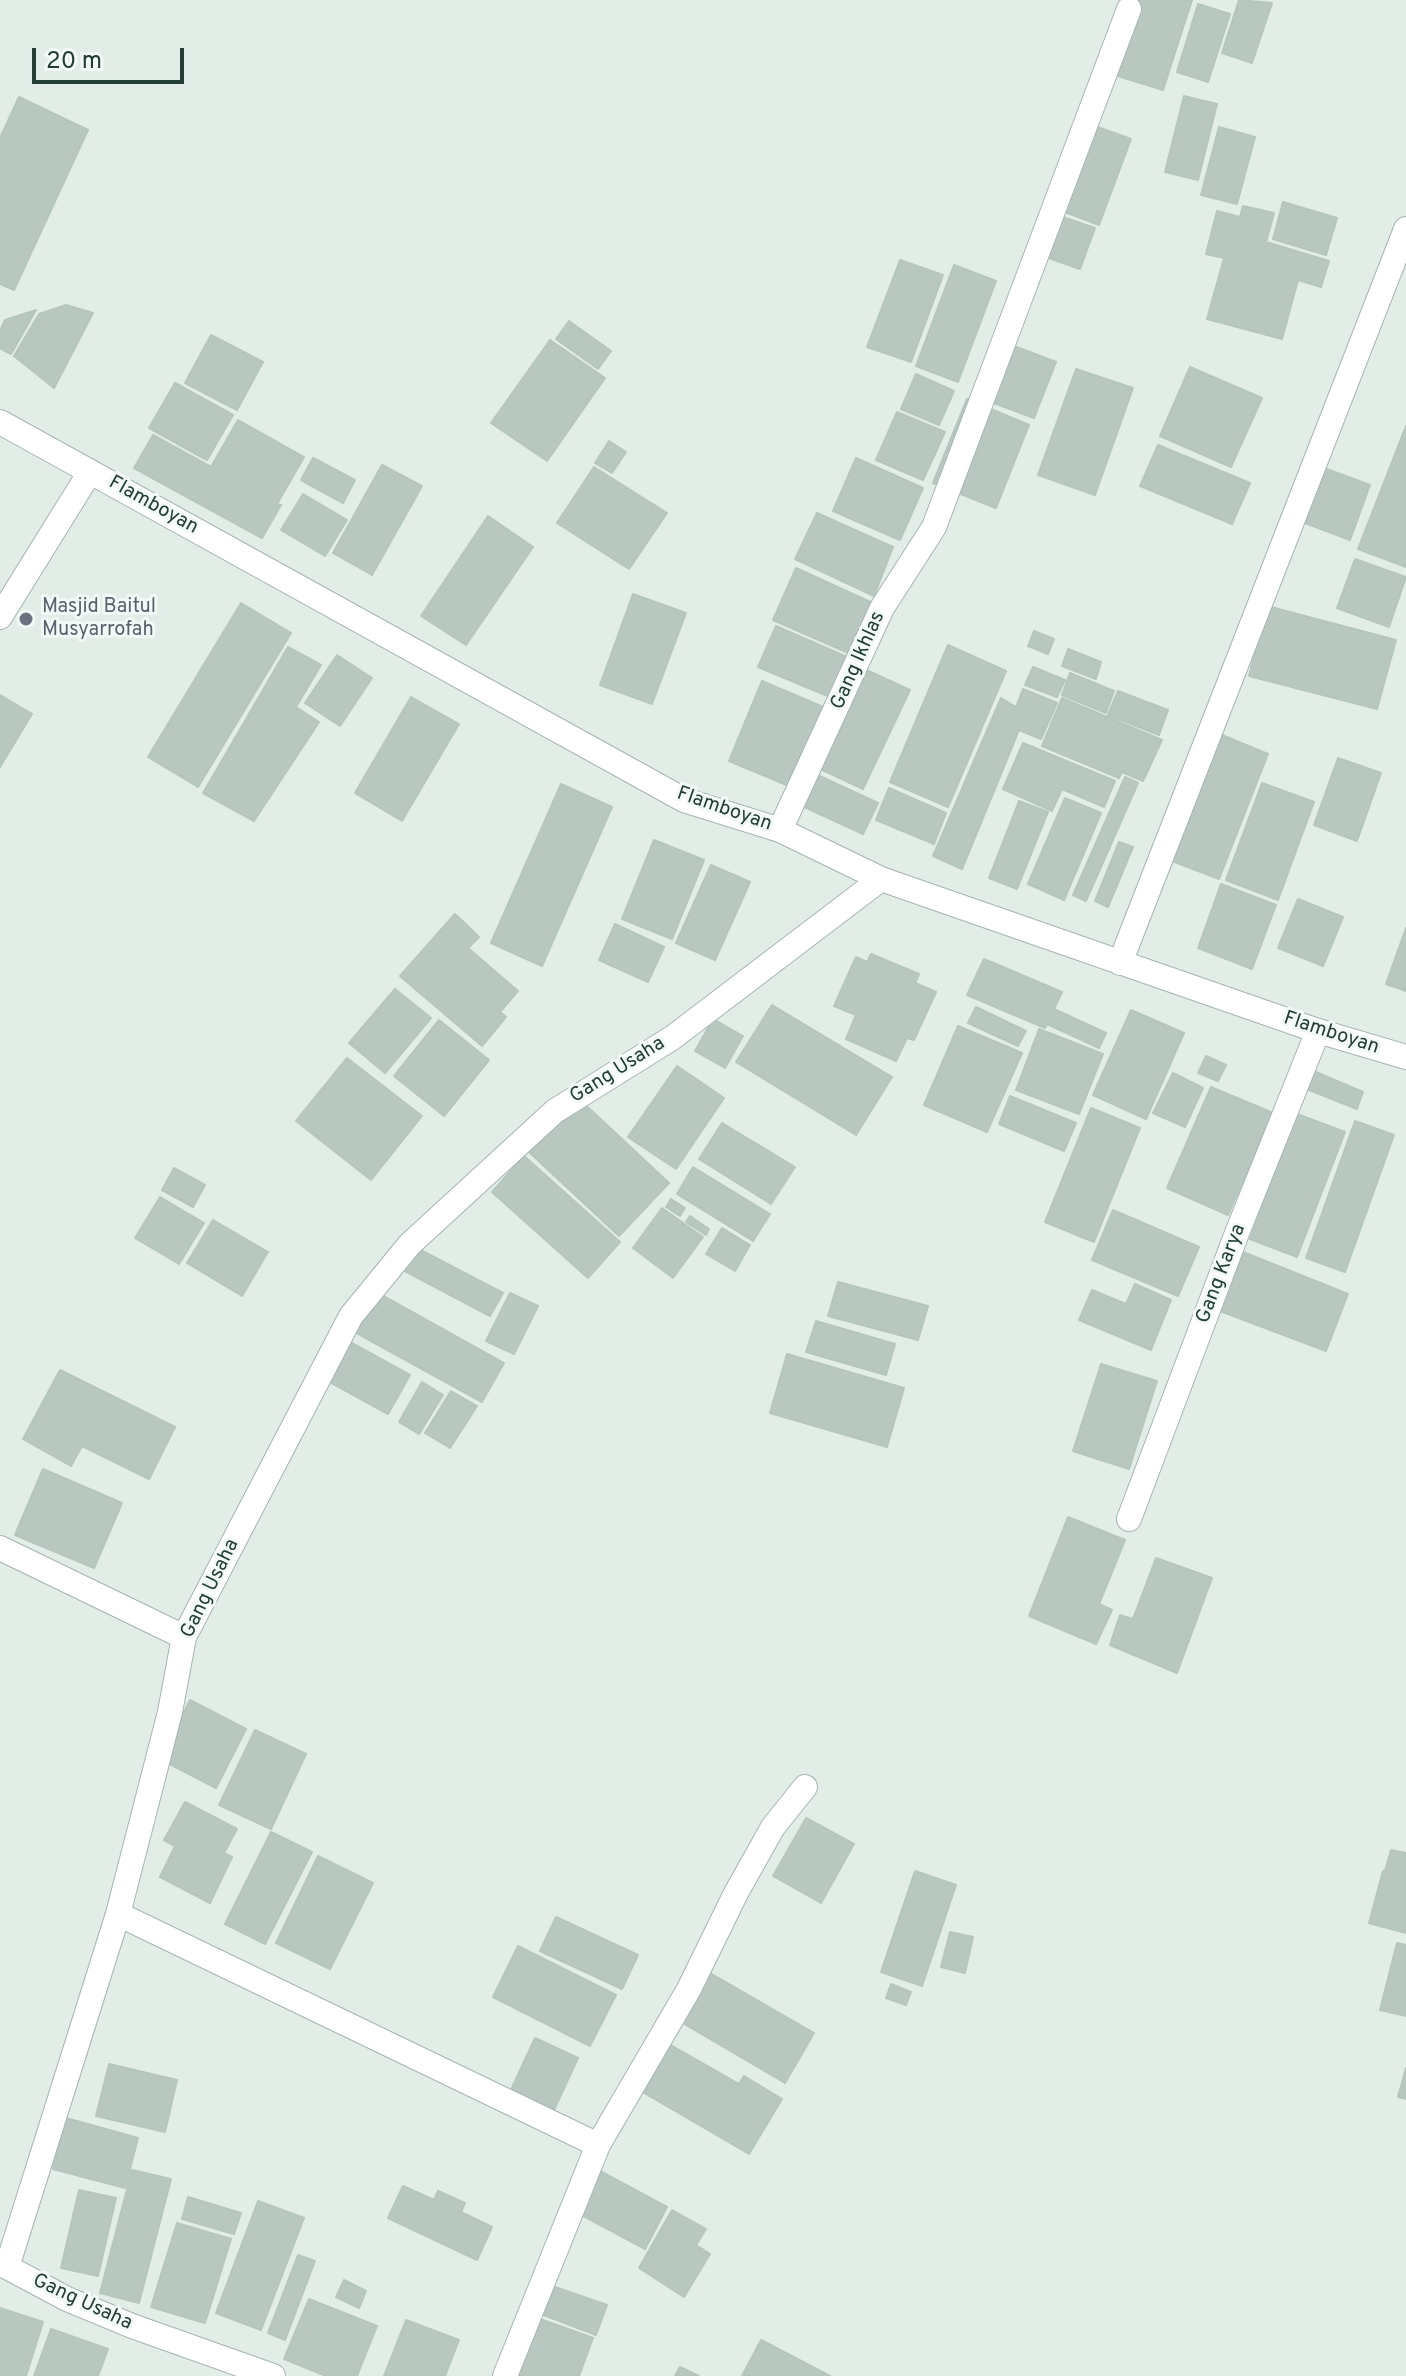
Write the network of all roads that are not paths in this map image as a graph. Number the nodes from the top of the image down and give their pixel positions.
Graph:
1 (1129, 9) dead end
2 (1406, 229) edge
3 (0, 422) edge
4 (90, 472) junction
5 (0, 617) edge
6 (780, 830) junction
7 (881, 879) junction
8 (1120, 963) junction
9 (1318, 1031) junction
10 (1406, 1057) edge
11 (1129, 1519) dead end
12 (0, 1548) edge
13 (184, 1637) junction
14 (805, 1787) dead end
15 (118, 1914) junction
16 (598, 2145) junction
17 (4, 2273) edge
18 (273, 2376) edge
19 (505, 2376) edge

1 - 6 street, Gang Ikhlas
2 - 8 street
3 - 4 street, Flamboyan
4 - 5 street
4 - 6 street, Flamboyan
6 - 7 street, Flamboyan
7 - 8 street, Flamboyan
7 - 13 street, Gang Usaha
8 - 9 street, Flamboyan
9 - 10 street, Flamboyan
9 - 11 street, Gang Karya
12 - 13 street
13 - 15 street, Gang Usaha
14 - 16 street
15 - 16 street
15 - 17 street, Gang Usaha
16 - 19 street
17 - 18 street, Gang Usaha

